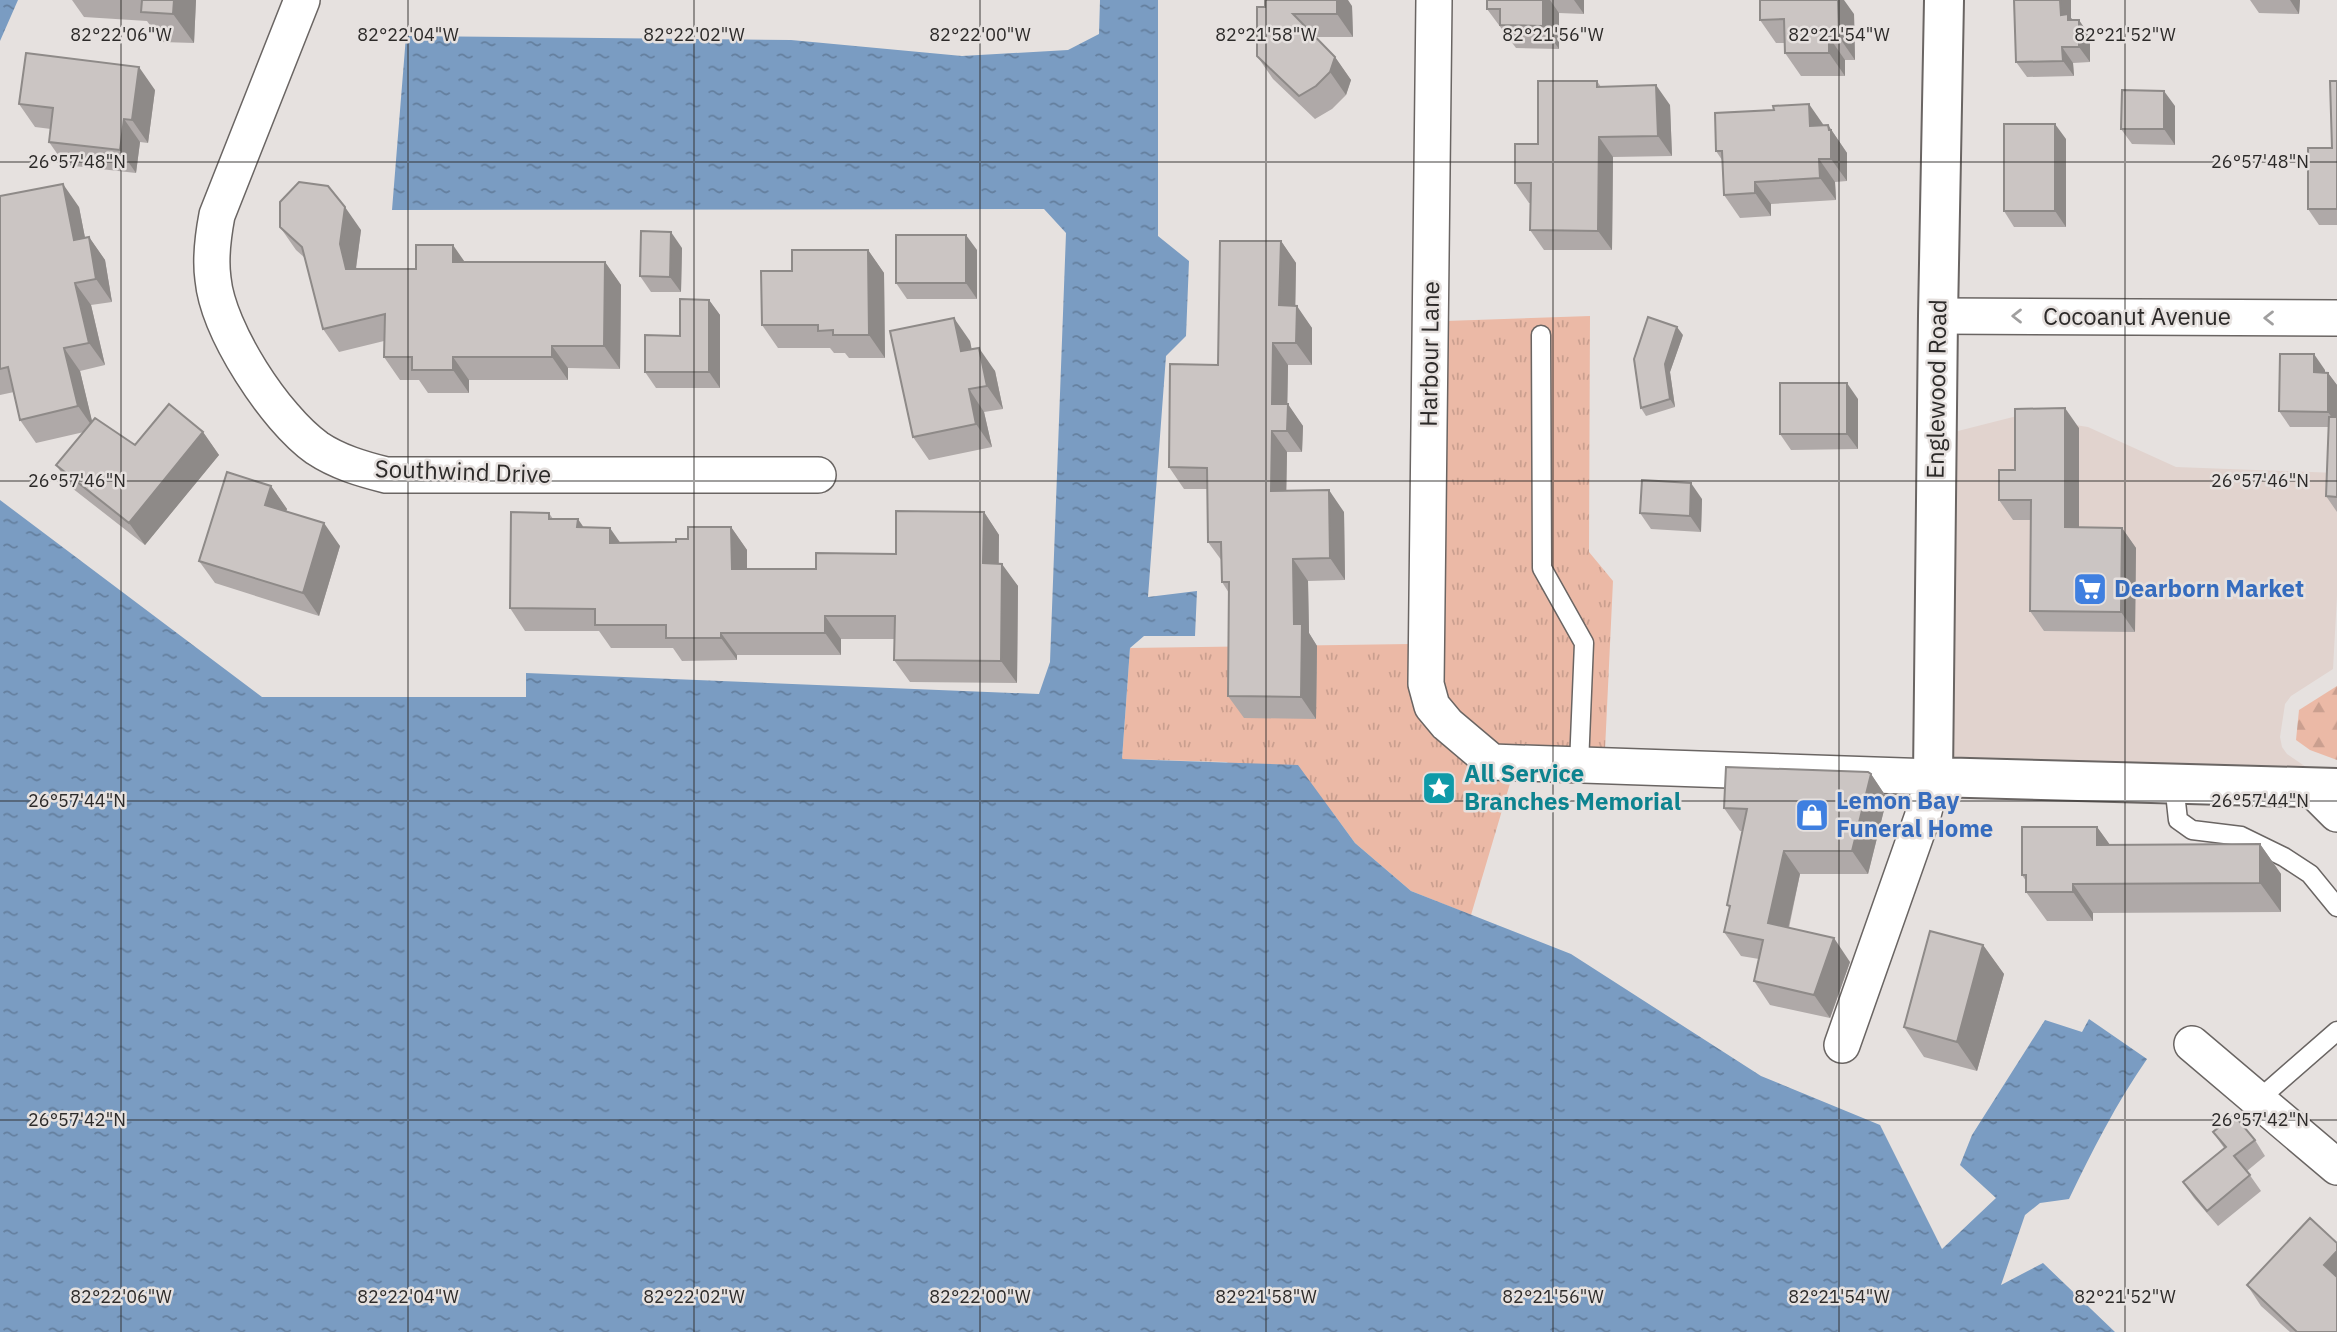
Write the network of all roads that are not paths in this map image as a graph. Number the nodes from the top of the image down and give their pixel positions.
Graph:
1 (302, 0) edge
2 (1434, 0) edge
3 (1944, 0) edge
4 (1938, 316) junction
5 (2337, 318) edge
6 (1541, 335) dead end
7 (818, 475) dead end
8 (1579, 765) junction
9 (1933, 777) junction
10 (2174, 783) junction
11 (2328, 796) edge
12 (2337, 907) edge
13 (2337, 1031) edge
14 (2192, 1044) dead end
15 (1842, 1045) dead end
16 (2258, 1100) junction
17 (2337, 1167) edge

1 - 7 street, Southwind Drive
2 - 8 street, Harbour Lane
3 - 4 street, Englewood Road
5 -> 4 street, Cocoanut Avenue
4 - 9 street, Englewood Road
6 - 8 lane
8 - 9 street
9 - 10 street
9 - 15 street
10 - 11 street
10 - 12 lane
13 - 16 lane
14 - 16 street
16 - 17 street

